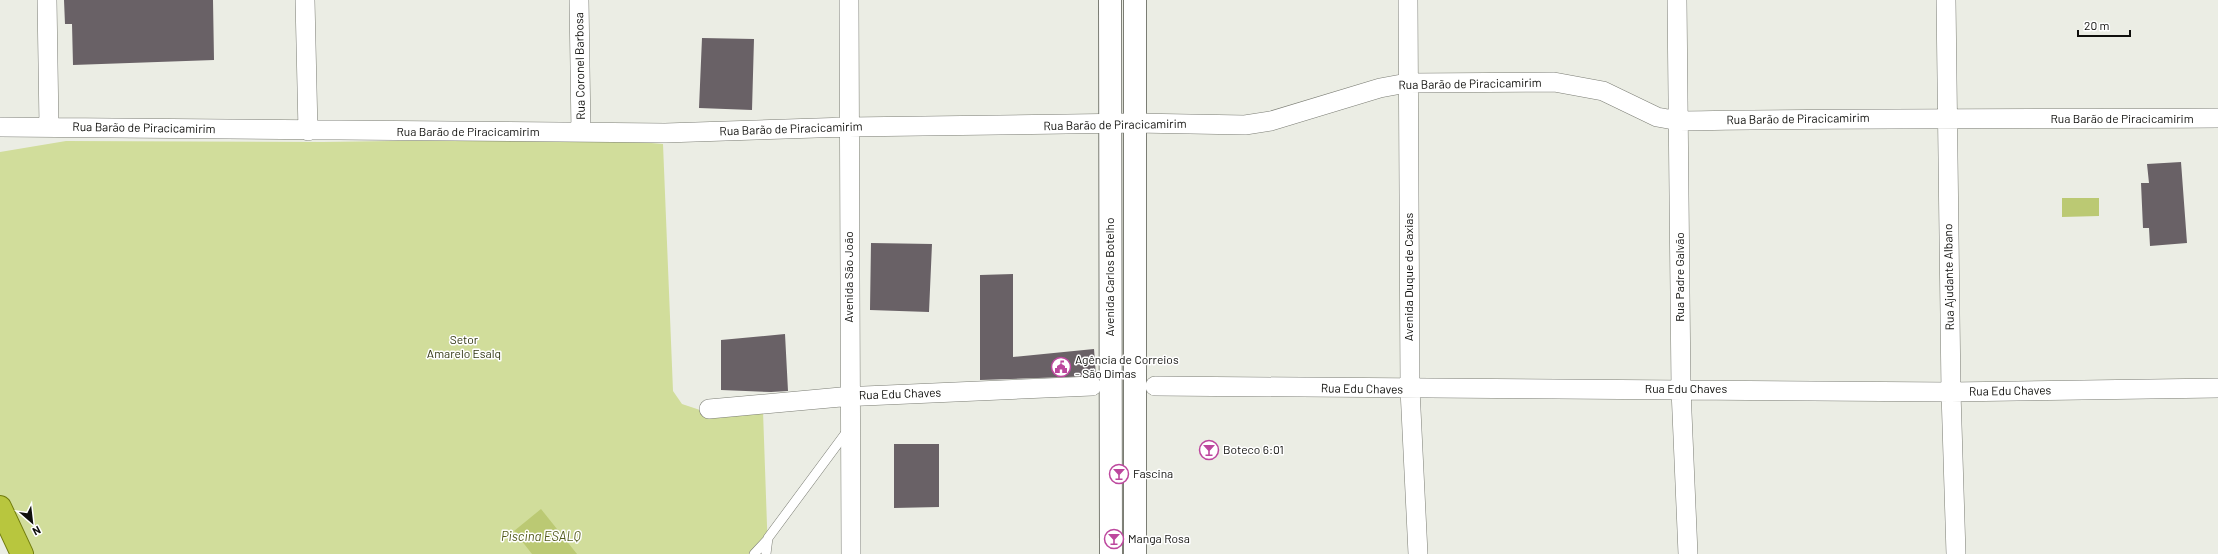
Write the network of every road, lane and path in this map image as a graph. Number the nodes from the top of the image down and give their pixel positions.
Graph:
1 (47, 0) edge
2 (305, 0) edge
3 (579, 0) edge
4 (849, 0) edge
5 (1110, 0) edge
6 (1135, 0) edge
7 (1408, 0) edge
8 (1677, 0) edge
9 (1946, 0) edge
10 (1407, 83) junction
11 (2218, 118) edge
12 (1947, 120) junction
13 (1679, 121) junction
14 (1134, 123) junction
15 (1111, 125) junction
16 (49, 126) junction
17 (848, 126) junction
18 (0, 127) edge
19 (308, 131) junction
20 (581, 132) junction
21 (1092, 386) dead end
22 (1155, 386) dead end
23 (2218, 388) edge
24 (1410, 389) junction
25 (1681, 389) junction
26 (1951, 392) junction
27 (850, 396) junction
28 (709, 409) dead end
29 (851, 428) junction
30 (0, 507) edge
31 (768, 538) junction
32 (17, 549) edge
33 (754, 554) edge
34 (766, 554) edge
35 (851, 554) edge
36 (1111, 554) edge
37 (1135, 554) edge
38 (1418, 554) edge
39 (1688, 554) edge
40 (1956, 554) edge

1 - 16 street
2 - 19 street
3 - 20 street, Rua Coronel Barbosa
4 - 17 street, Avenida São João
5 - 15 main road, Avenida Carlos Botelho
6 - 14 main road, Avenida Carlos Botelho
7 - 10 street, Avenida Duque de Caxias
8 - 13 street, Rua Padre Galvão
9 - 12 street, Rua Ajudante Albano
10 - 13 street, Rua Barão de Piracicamirim
10 - 14 street, Rua Barão de Piracicamirim
10 - 24 street, Avenida Duque de Caxias
11 - 12 street, Rua Barão de Piracicamirim
12 - 13 street, Rua Barão de Piracicamirim
12 - 26 street, Rua Ajudante Albano
13 - 25 street, Rua Padre Galvão
14 - 15 street, Rua Barão de Piracicamirim
14 - 37 main road, Avenida Carlos Botelho
15 - 17 street, Rua Barão de Piracicamirim
15 - 36 main road, Avenida Carlos Botelho
16 - 18 street, Rua Barão de Piracicamirim
16 - 19 street, Rua Barão de Piracicamirim
17 - 20 street, Rua Barão de Piracicamirim
17 - 27 street, Avenida São João
19 - 20 street, Rua Barão de Piracicamirim
21 - 27 street, Rua Edu Chaves
22 - 24 street, Rua Edu Chaves
23 - 26 street, Rua Edu Chaves
24 - 25 street, Rua Edu Chaves
24 - 38 street, Avenida Duque de Caxias
25 - 26 street, Rua Edu Chaves
25 - 39 street, Rua Padre Galvão
26 - 40 street, Rua Ajudante Albano
27 - 28 street, Rua Edu Chaves
27 - 29 street, Avenida São João
29 - 31 lane
29 - 35 street, Avenida São João
30 - 32 highway
31 - 33 lane
31 - 34 lane

